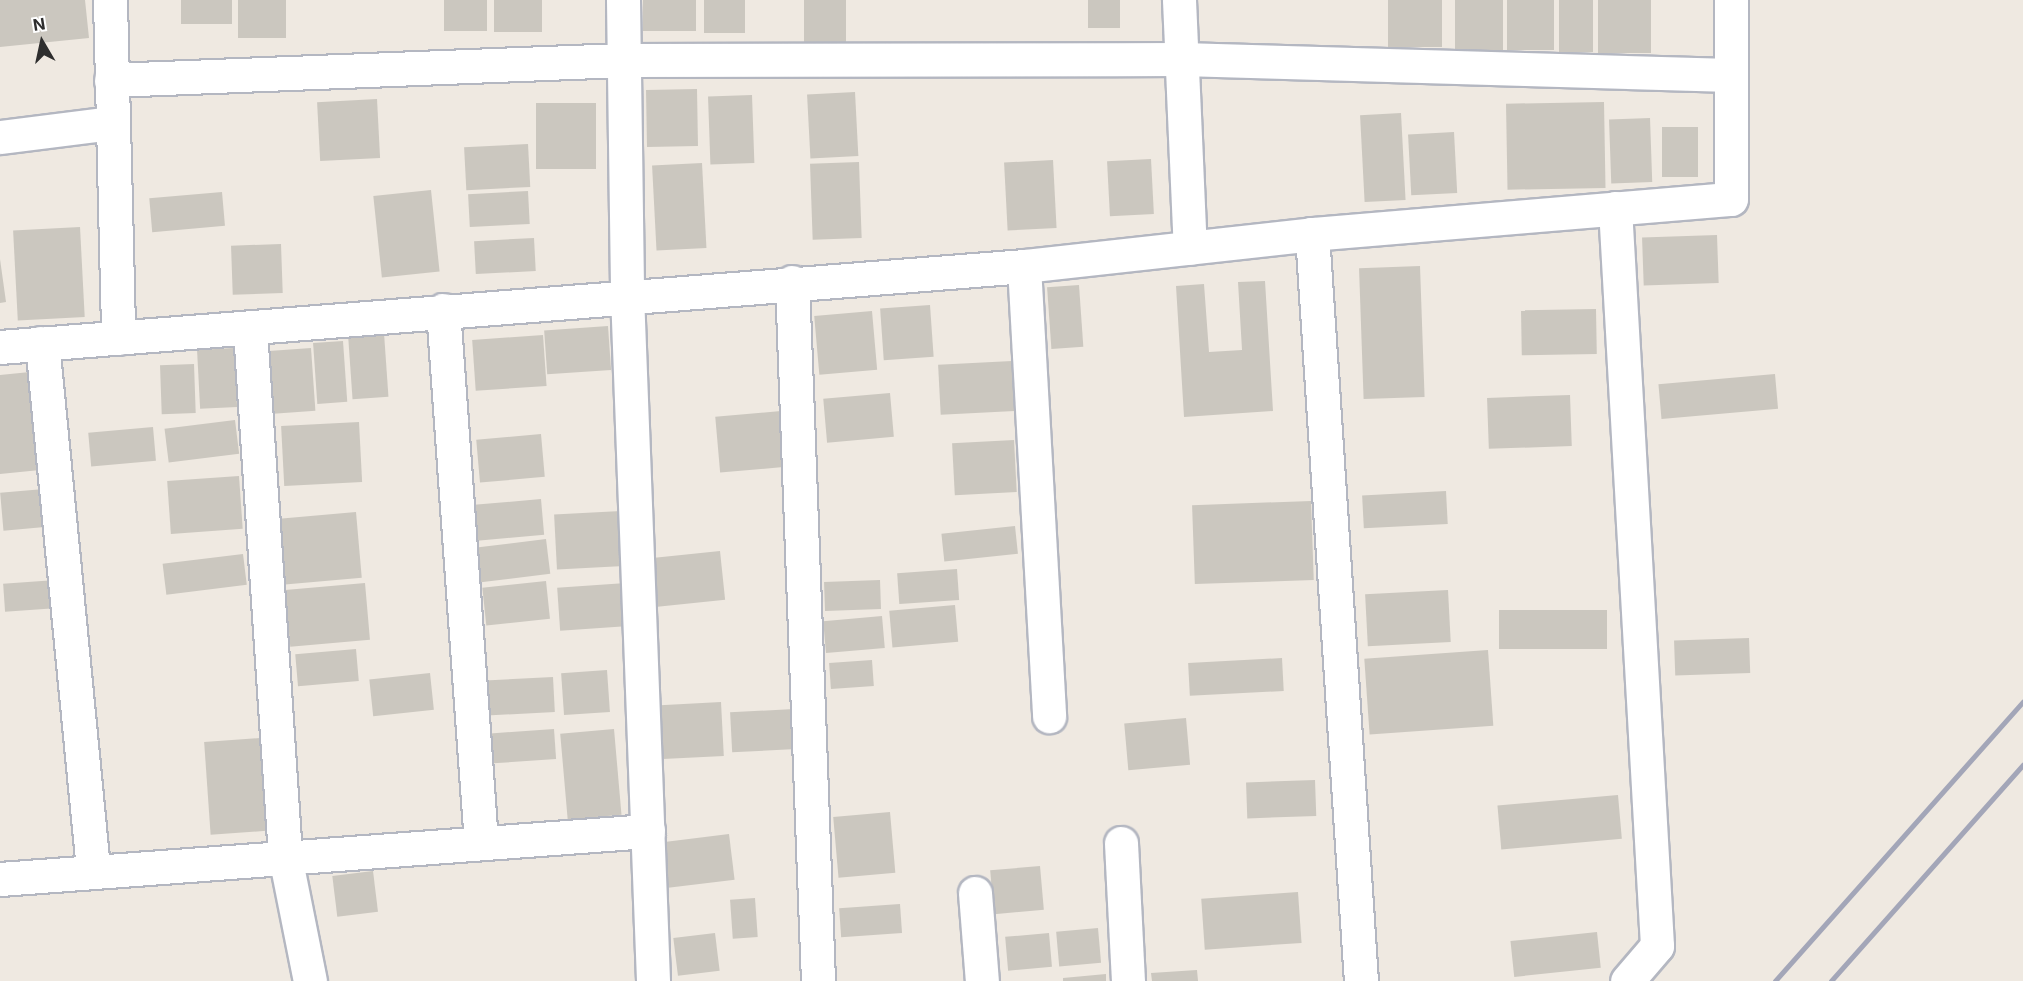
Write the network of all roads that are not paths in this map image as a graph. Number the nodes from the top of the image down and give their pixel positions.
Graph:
1 (110, 0) edge
2 (622, 0) edge
3 (1179, 0) edge
4 (1731, 0) edge
5 (1182, 59) junction
6 (623, 60) junction
7 (1731, 75) junction
8 (111, 80) junction
9 (112, 123) junction
10 (0, 137) edge
11 (1615, 208) junction
12 (1312, 234) junction
13 (1190, 248) junction
14 (1024, 266) junction
15 (792, 282) junction
16 (627, 294) junction
17 (443, 310) junction
18 (250, 330) junction
19 (118, 338) junction
20 (42, 343) junction
21 (0, 347) edge
22 (1049, 716) dead end
23 (648, 831) junction
24 (481, 843) junction
25 (1121, 843) dead end
26 (285, 856) junction
27 (93, 869) junction
28 (0, 879) edge
29 (975, 892) dead end
30 (310, 981) edge
31 (653, 981) edge
32 (819, 981) edge
33 (982, 981) edge
34 (1128, 981) edge
35 (1361, 981) edge
36 (1627, 981) edge

1 - 8 street
2 - 6 street
3 - 5 street
4 - 7 street
5 - 6 street
5 - 7 street
5 - 13 street
6 - 8 street
6 - 16 street
7 - 11 street
8 - 9 street
9 - 10 street
9 - 19 street
11 - 12 street
11 - 36 street
12 - 13 street
12 - 35 street
13 - 14 street
14 - 15 street
14 - 22 street
15 - 16 street
15 - 32 street
16 - 17 street
16 - 23 street
17 - 18 street
17 - 24 street
18 - 19 street
18 - 26 street
19 - 20 street
20 - 21 street
20 - 27 street
23 - 24 street
23 - 31 street
24 - 26 street
25 - 34 street
26 - 27 street
26 - 30 street
27 - 28 street
29 - 33 street

